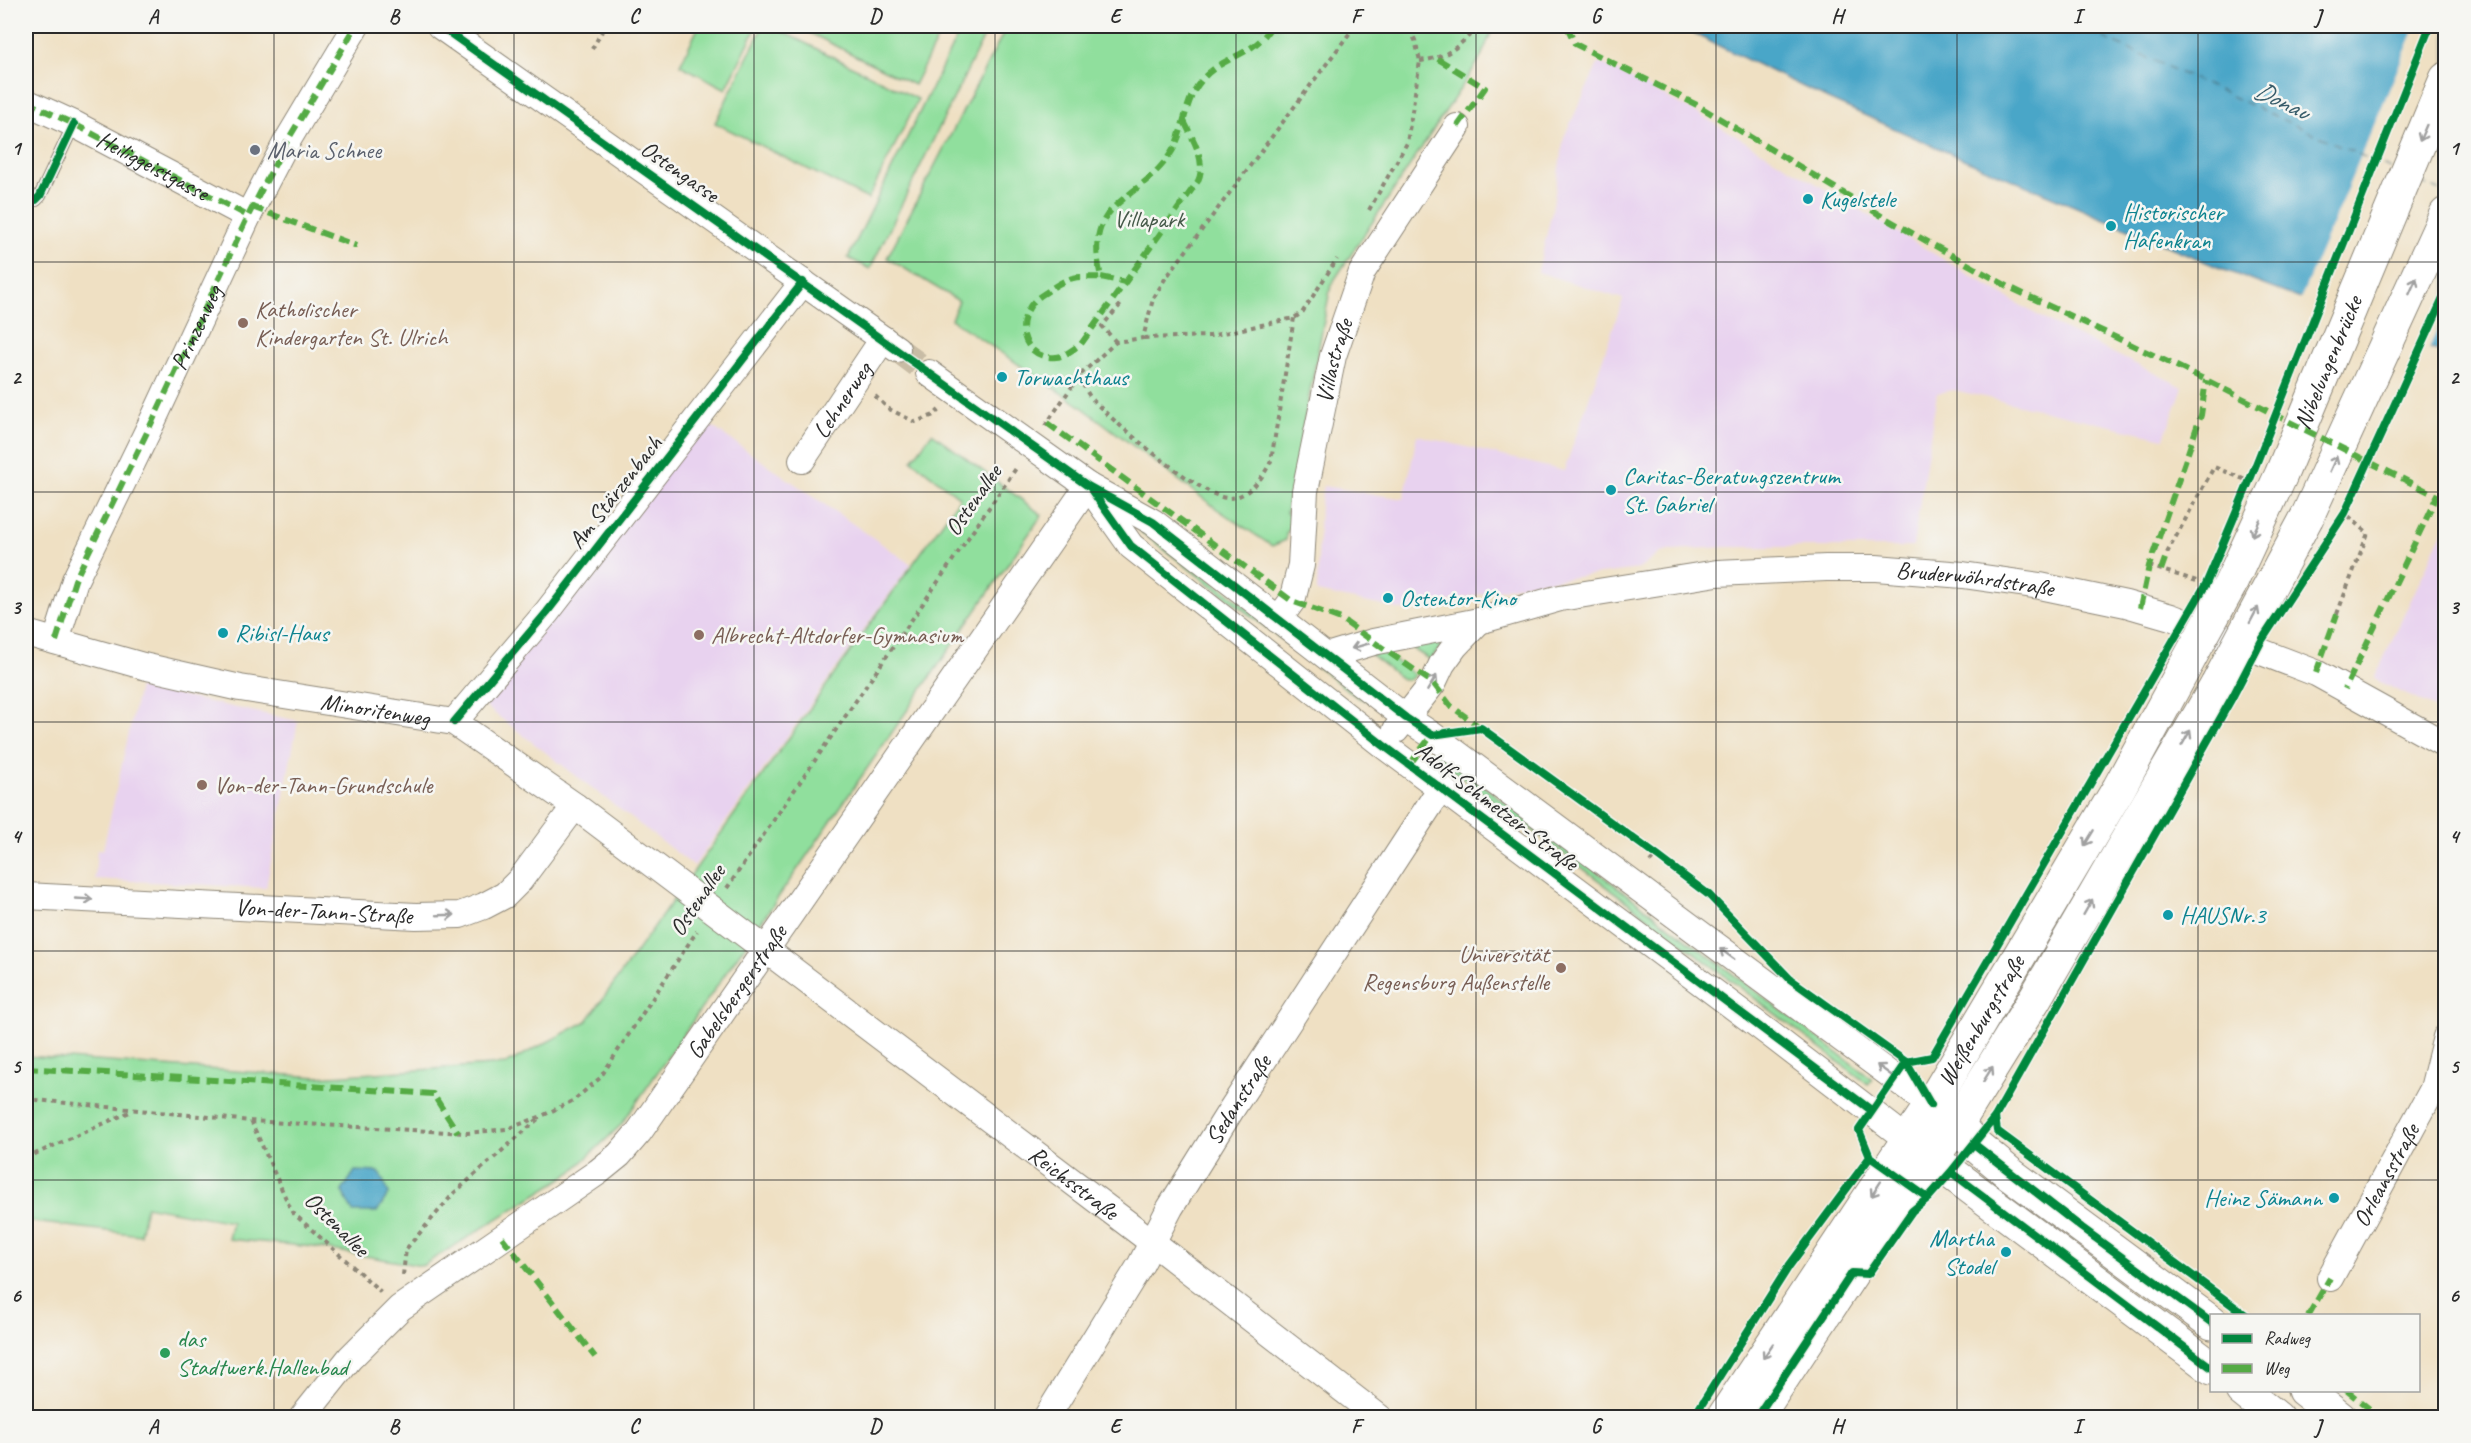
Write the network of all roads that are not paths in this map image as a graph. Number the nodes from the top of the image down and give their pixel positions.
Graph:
1 (356, 26) edge
2 (440, 26) edge
3 (2445, 79) edge
4 (26, 102) edge
5 (74, 124) junction
6 (1457, 126) dead end
7 (26, 198) edge
8 (2445, 214) edge
9 (248, 216) junction
10 (803, 282) junction
11 (890, 344) joint
12 (929, 373) tunnel mouth
13 (801, 460) dead end
14 (1088, 486) junction
15 (1278, 620) junction
16 (1479, 621) junction
17 (26, 633) edge
18 (56, 641) junction
19 (2199, 641) joint
20 (1327, 656) junction
21 (2217, 685) joint
22 (1406, 718) junction
23 (454, 722) junction
24 (1383, 745) junction
25 (2445, 745) edge
26 (1441, 788) junction
27 (575, 806) junction
28 (26, 896) edge
29 (766, 950) junction
30 (2445, 1037) edge
31 (2439, 1093) edge
32 (1931, 1105) junction
33 (1957, 1124) junction
34 (1920, 1149) junction
35 (1152, 1242) junction
36 (2330, 1278) dead end
37 (2210, 1322) edge
38 (2210, 1367) edge
39 (2244, 1392) edge
40 (2307, 1392) edge
41 (302, 1418) edge
42 (1046, 1418) edge
43 (1380, 1418) edge
44 (1723, 1418) edge
45 (1756, 1418) edge
46 (2277, 1418) edge
47 (2340, 1418) edge

1 - 9 street, Prinzenweg
2 - 10 street, Ostengasse
3 -> 19 main road, Nibelungenbrücke, bridge
4 - 5 street, Heiliggeistgasse
5 - 7 lane
5 - 9 street, Heiliggeistgasse
6 - 15 street, Villastraße
21 -> 8 main road, Nibelungenbrücke, bridge
9 - 18 street, Prinzenweg
10 - 11 street, Ostengasse
10 - 23 street, Am Stärzenbach
11 - 13 street, Lehnerweg
12 - 14 street
14 - 15 street, Adolf-Schmetzer-Straße
14 - 24 street, Adolf-Schmetzer-Straße
14 - 29 street, Gabelsbergerstraße
15 - 20 street, Adolf-Schmetzer-Straße
16 -> 20 street, Bruderwöhrdstraße
22 -> 16 street
16 - 25 street, Bruderwöhrdstraße
17 - 18 street, Minoritenweg
18 - 23 street, Minoritenweg
19 -> 32 main road, Weißenburgstraße
20 - 22 street, Adolf-Schmetzer-Straße
33 -> 21 main road, Weißenburgstraße
22 - 24 street
32 -> 22 street, Adolf-Schmetzer-Straße
23 - 27 street, Minoritenweg
24 - 26 street, Adolf-Schmetzer-Straße
26 - 34 street, Adolf-Schmetzer-Straße
26 - 35 street, Sedanstraße
28 -> 27 street, Von-der-Tann-Straße
27 - 29 street, Minoritenweg
29 - 35 street, Reichsstraße
29 - 41 street, Gabelsbergerstraße
30 - 31 street, Orleansstraße
31 - 36 street, Orleansstraße
32 - 33 main road, Adolf-Schmetzer-Straße
32 - 34 main road, Weißenburgstraße
33 - 34 main road, Weißenburgstraße
33 - 37 main road, Adolf-Schmetzer-Straße
34 - 38 main road, Adolf-Schmetzer-Straße
34 -> 44 main road, Weißenburgstraße
34 - 45 main road, Weißenburgstraße
35 - 42 street, Sedanstraße
35 - 43 street, Reichsstraße
39 - 46 main road
40 - 47 main road

